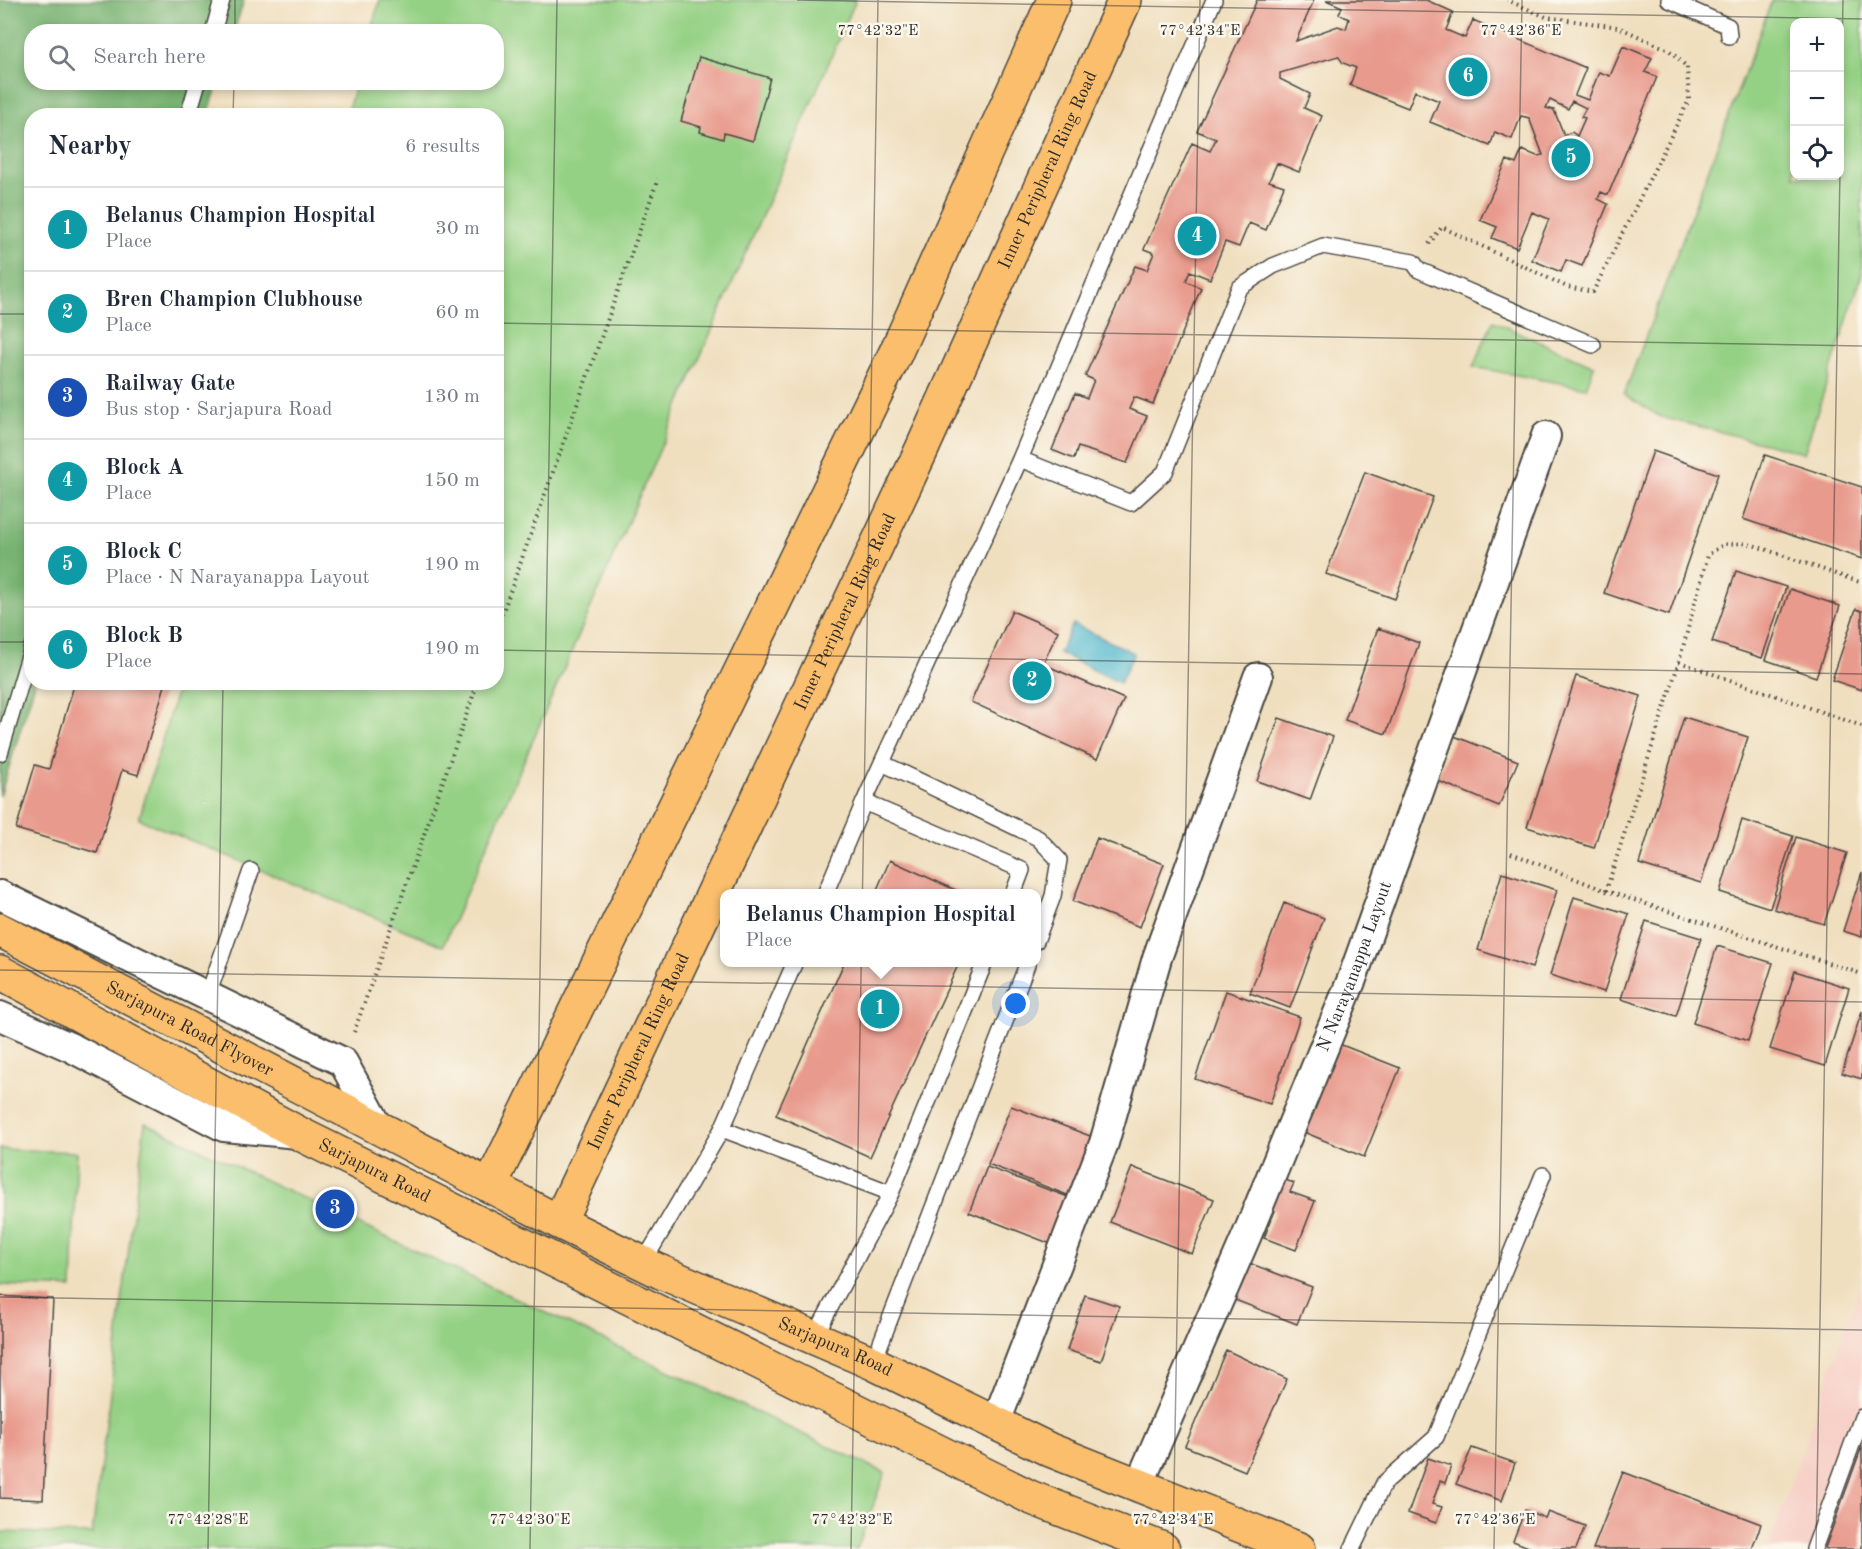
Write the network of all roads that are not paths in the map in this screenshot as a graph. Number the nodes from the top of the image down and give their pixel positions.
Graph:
1 (222, 0) edge
2 (1054, 0) edge
3 (1125, 0) edge
4 (1215, 0) edge
5 (1669, 0) edge
6 (215, 24) edge
7 (1729, 36) dead end
8 (196, 90) edge
9 (190, 108) edge
10 (1593, 345) dead end
11 (1546, 436) dead end
12 (1020, 459) junction
13 (24, 673) edge
14 (1258, 677) dead end
15 (0, 753) edge
16 (882, 764) junction
17 (864, 802) junction
18 (251, 871) dead end
19 (827, 889) edge
20 (1015, 889) edge
21 (0, 895) edge
22 (1041, 928) edge
23 (0, 930) edge
24 (793, 967) edge
25 (983, 967) edge
26 (1026, 967) edge
27 (0, 972) edge
28 (208, 995) junction
29 (0, 1016) edge
30 (380, 1128) junction
31 (722, 1129) junction
32 (302, 1135) junction
33 (1543, 1175) dead end
34 (490, 1186) junction
35 (891, 1193) junction
36 (559, 1222) junction
37 (643, 1263) junction
38 (814, 1338) junction
39 (873, 1363) junction
40 (1862, 1417) edge
41 (996, 1422) junction
42 (1050, 1450) junction
43 (1138, 1487) junction
44 (1032, 1498) junction
45 (1163, 1549) edge
46 (1299, 1549) edge
47 (1352, 1549) edge
48 (1814, 1549) edge

1 - 6 lane
2 - 34 main road
3 - 36 main road, Inner Peripheral Ring Road
4 - 12 lane
5 - 7 lane
8 - 9 lane
10 - 12 lane
11 - 43 street, N Narayanappa Layout
12 - 16 lane
13 - 15 lane
14 - 41 street
16 - 17 lane
16 - 22 lane
17 - 19 lane
17 - 20 lane
18 - 28 lane
21 - 28 street
23 - 30 main road, Sarjapura Road Flyover
24 - 31 lane
25 - 35 lane
26 - 39 lane
27 - 32 main road
28 - 30 street
29 - 32 street
30 - 34 main road, Sarjapura Road
31 - 35 lane
31 - 37 lane
32 - 44 main road, Sarjapura Road
33 - 47 lane
34 - 36 main road, Sarjapura Road
35 - 38 lane
36 - 37 main road, Sarjapura Road
37 - 38 main road, Sarjapura Road
38 - 39 main road, Sarjapura Road
39 - 41 main road, Sarjapura Road
40 - 48 lane
41 - 42 main road, Sarjapura Road
42 - 43 main road, Sarjapura Road
42 - 44 main road
43 - 46 main road, Sarjapura Road
44 - 45 main road, Sarjapura Road

